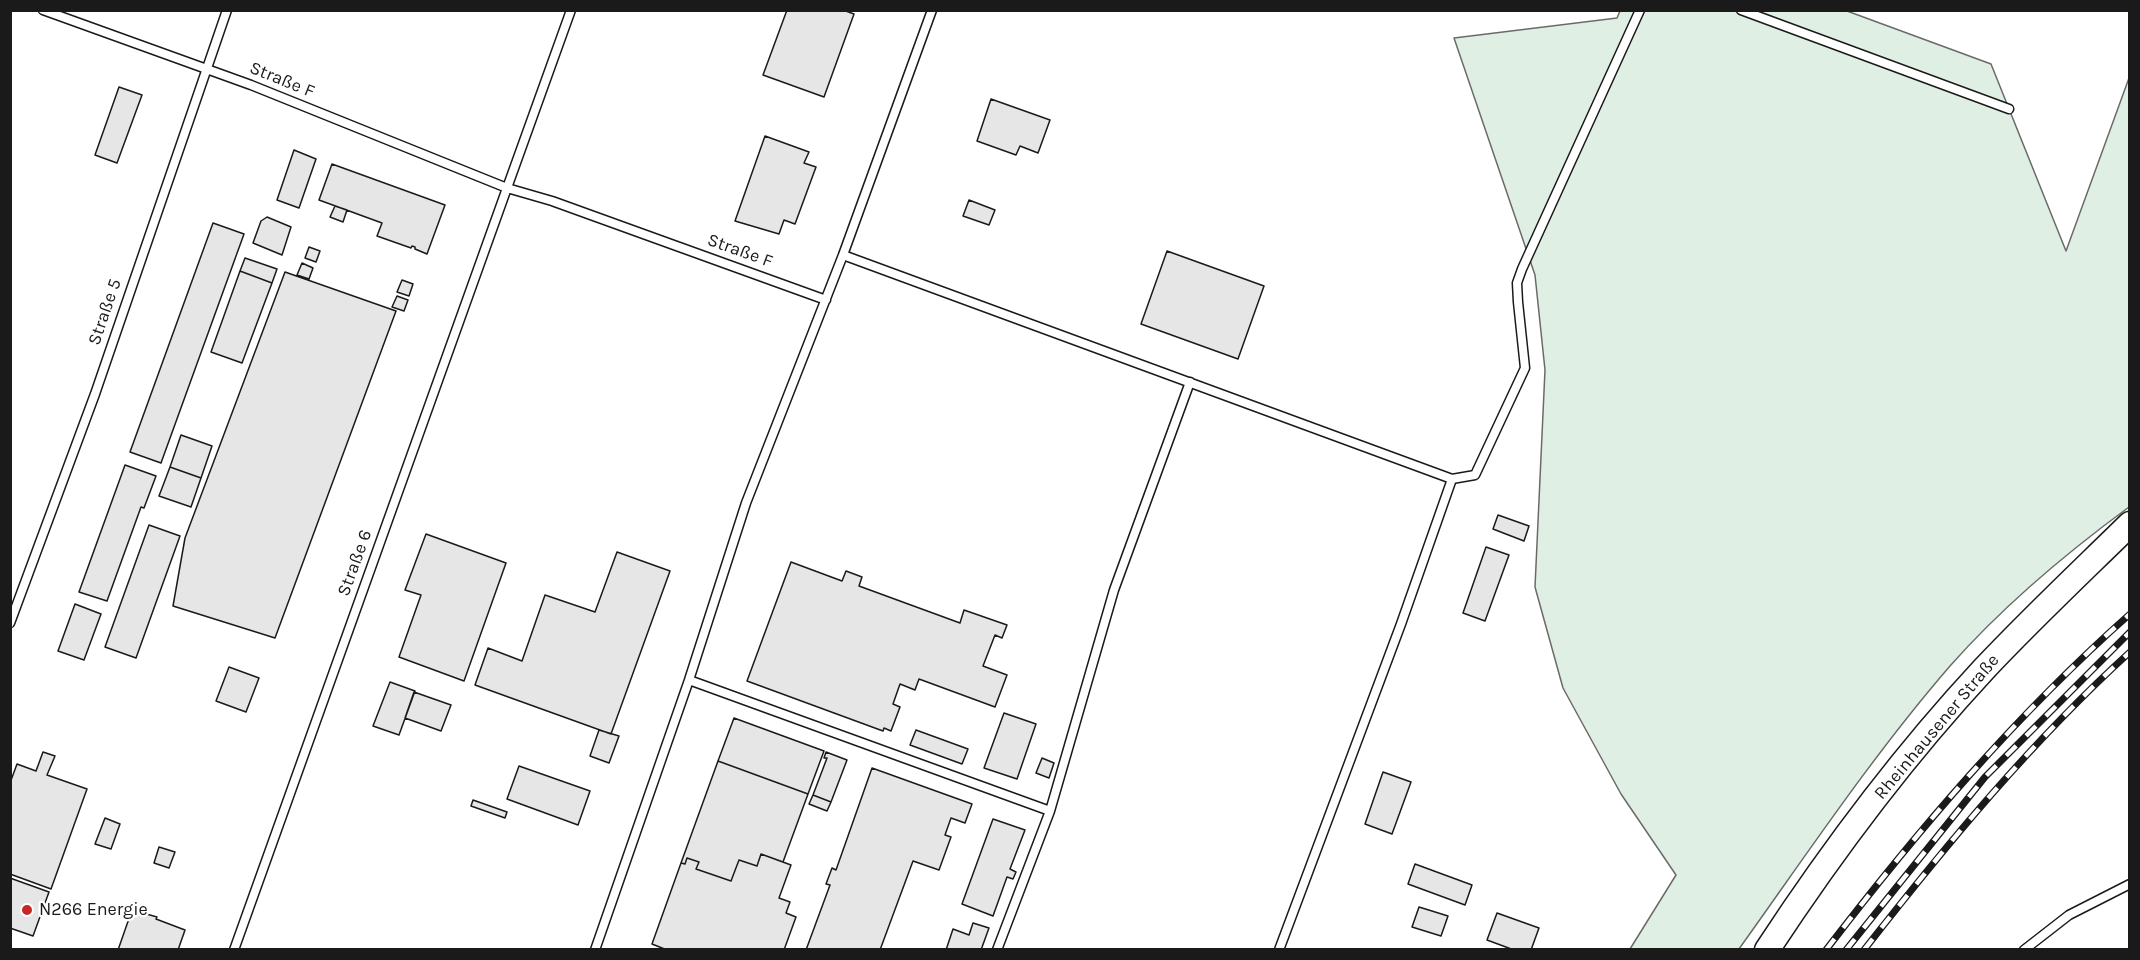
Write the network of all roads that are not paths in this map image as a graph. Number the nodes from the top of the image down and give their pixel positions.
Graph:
1 (43, 10) edge
2 (227, 10) edge
3 (571, 10) edge
4 (932, 10) edge
5 (1640, 10) edge
6 (1741, 10) edge
7 (206, 69) junction
8 (2008, 109) dead end
9 (507, 188) junction
10 (843, 255) junction
11 (826, 300) junction
12 (1190, 382) junction
13 (1452, 479) junction
14 (2130, 524) edge
15 (10, 623) edge
16 (689, 680) junction
17 (1050, 811) junction
18 (2130, 884) edge
19 (234, 950) edge
20 (595, 950) edge
21 (997, 950) edge
22 (1279, 950) edge
23 (1767, 950) edge
24 (2024, 950) edge

1 - 7 lane, Straße F
2 - 7 lane, Straße 5
3 - 9 lane
4 - 10 lane
5 - 13 lane
6 - 8 lane
7 - 9 lane, Straße F
7 - 15 lane, Straße 5
9 - 11 lane, Straße F
9 - 19 lane, Straße 6
10 - 11 lane
10 - 12 lane
11 - 16 lane
12 - 13 lane
12 - 17 lane
13 - 22 lane
14 - 23 street, Rheinhausener Straße
16 - 17 lane
16 - 20 lane
17 - 21 lane
18 - 24 lane

